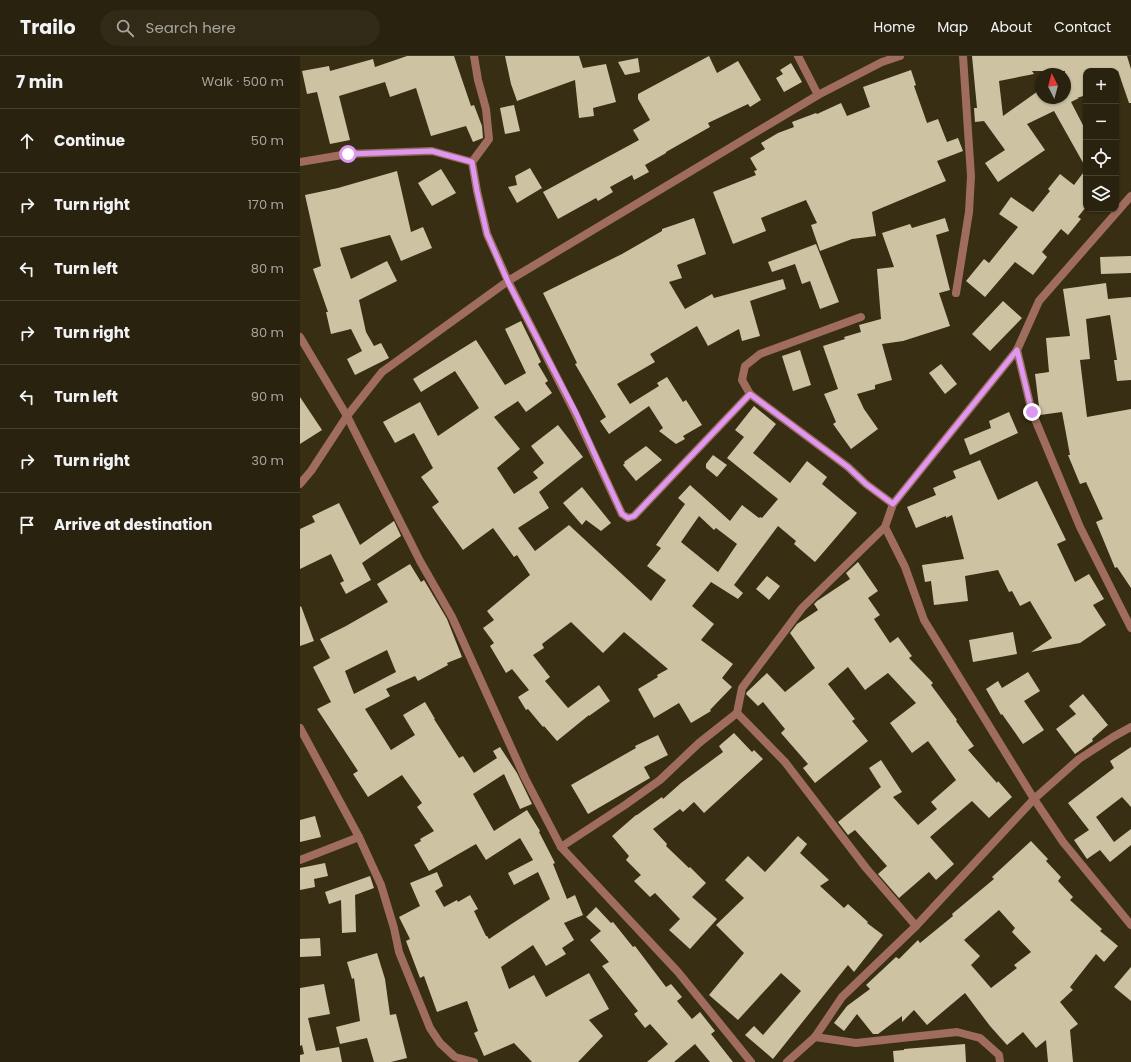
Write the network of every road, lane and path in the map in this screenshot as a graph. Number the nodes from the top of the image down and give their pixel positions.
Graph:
1 (474, 56) edge
2 (798, 56) edge
3 (900, 56) edge
4 (963, 56) edge
5 (818, 95) junction
6 (300, 162) edge
7 (472, 162) junction
8 (1131, 196) edge
9 (508, 282) junction
10 (956, 294) dead end
11 (861, 317) dead end
12 (300, 337) edge
13 (1017, 350) junction
14 (750, 394) junction
15 (347, 416) junction
16 (300, 484) edge
17 (893, 504) junction
18 (885, 527) junction
19 (1131, 628) edge
20 (737, 712) junction
21 (1131, 727) edge
22 (300, 728) edge
23 (1034, 799) junction
24 (359, 837) junction
25 (561, 847) junction
26 (300, 860) edge
27 (1131, 925) edge
28 (916, 926) junction
29 (815, 1037) junction
30 (474, 1062) edge
31 (751, 1062) edge
32 (786, 1062) edge
33 (1000, 1062) edge

1 - 7 street
2 - 5 street
3 - 5 street
4 - 10 street
5 - 9 street
6 - 7 street
7 - 9 street
8 - 13 street
9 - 14 street
9 - 15 street
11 - 14 street
12 - 15 street
13 - 17 street
13 - 19 street
14 - 17 street
15 - 16 street
15 - 25 street
17 - 18 street
18 - 20 street
18 - 23 street
20 - 25 street
20 - 28 street
21 - 23 street
22 - 24 street
23 - 27 street
23 - 28 street
24 - 26 street
24 - 30 street
25 - 31 street
28 - 29 street
29 - 32 street
29 - 33 street

